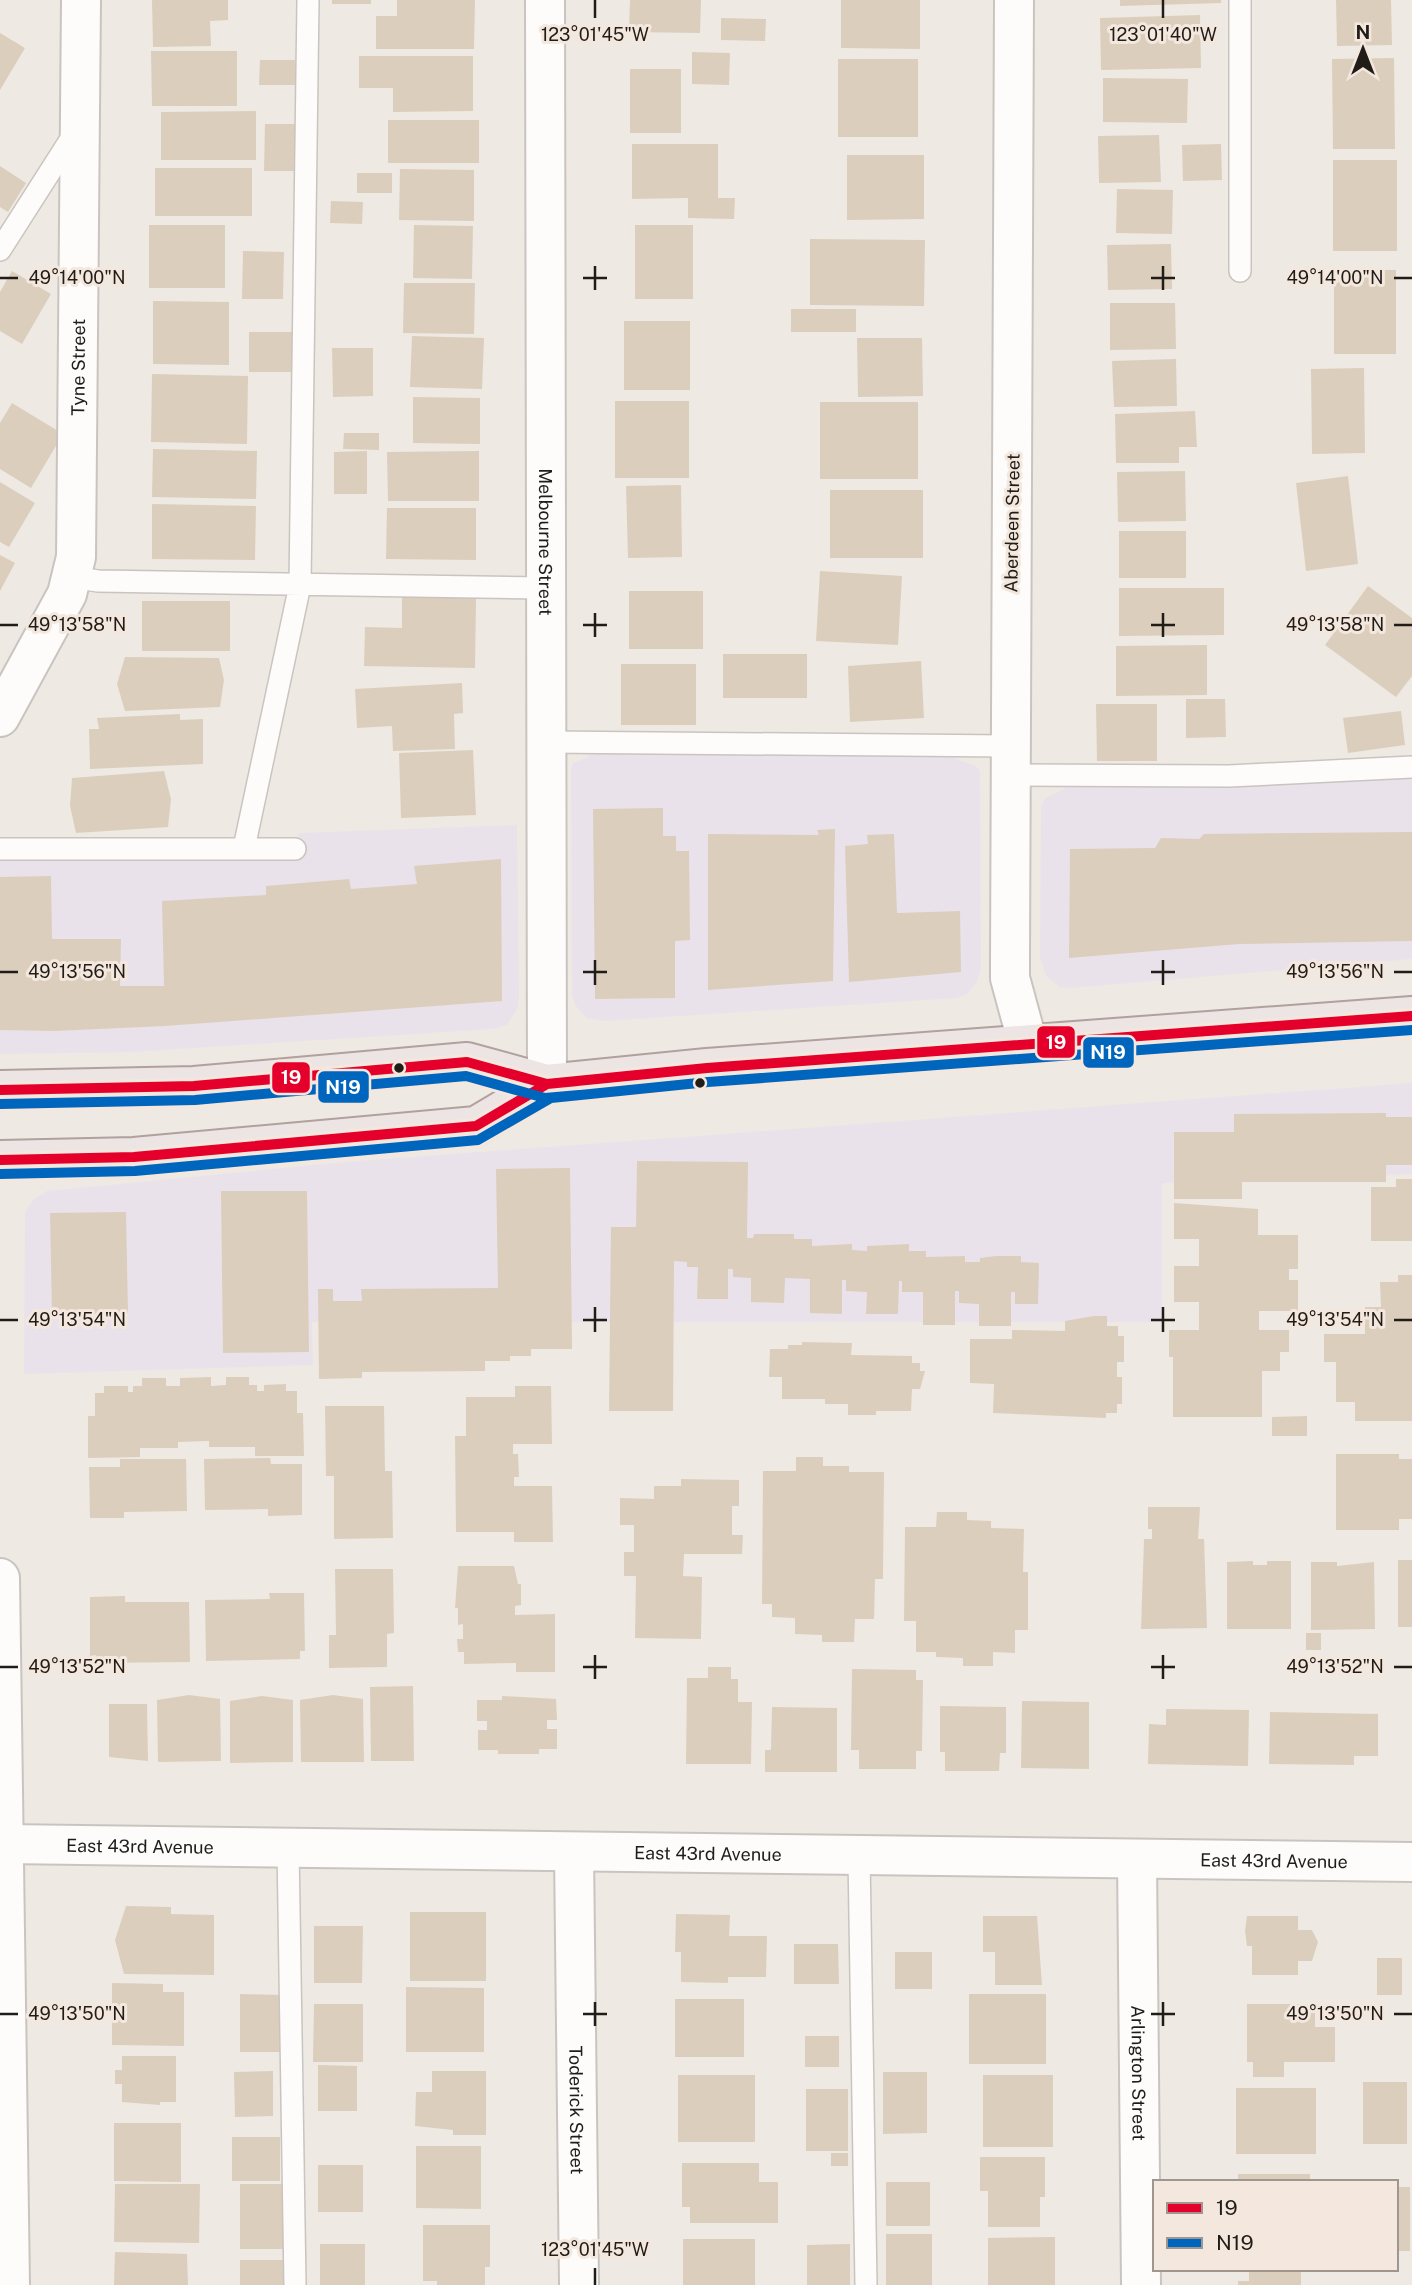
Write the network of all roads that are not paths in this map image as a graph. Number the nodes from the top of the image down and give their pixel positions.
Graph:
1 (81, 0) edge
2 (308, 0) edge
3 (545, 0) edge
4 (1014, 0) edge
5 (1240, 0) edge
6 (80, 124) junction
7 (0, 250) edge
8 (1240, 271) dead end
9 (72, 577) junction
10 (300, 585) junction
11 (545, 588) junction
12 (0, 717) edge
13 (545, 742) junction
14 (1009, 761) junction
15 (1412, 767) edge
16 (244, 848) junction
17 (0, 849) edge
18 (295, 849) dead end
19 (1412, 1016) edge
20 (1028, 1044) junction
21 (547, 1084) junction
22 (0, 1090) edge
23 (0, 1160) edge
24 (0, 1578) edge
25 (4, 1844) junction
26 (289, 1847) junction
27 (574, 1853) junction
28 (859, 1856) junction
29 (1137, 1859) junction
30 (1412, 1862) edge
31 (10, 2285) edge
32 (295, 2285) edge
33 (579, 2285) edge
34 (866, 2285) edge
35 (1141, 2285) edge

1 - 6 street, Tyne Street
2 - 10 lane
3 - 11 street, Melbourne Street
4 - 14 street, Aberdeen Street
5 - 8 lane
6 - 7 lane
6 - 9 street, Tyne Street
9 - 10 lane
9 - 12 street, Tyne Street
10 - 11 lane
10 - 16 lane
11 - 13 street, Melbourne Street
13 - 14 lane
13 - 21 street, Melbourne Street
14 - 15 lane
14 - 20 street, Aberdeen Street
16 - 17 lane
16 - 18 lane
19 - 20 main road
20 - 21 main road
21 - 22 main road
21 - 23 main road
24 - 25 street
25 - 26 street, East 43rd Avenue
25 - 31 street
26 - 27 street, East 43rd Avenue
26 - 32 lane
27 - 28 street, East 43rd Avenue
27 - 33 street, Toderick Street
28 - 29 street, East 43rd Avenue
28 - 34 lane
29 - 30 street, East 43rd Avenue
29 - 35 street, Arlington Street

